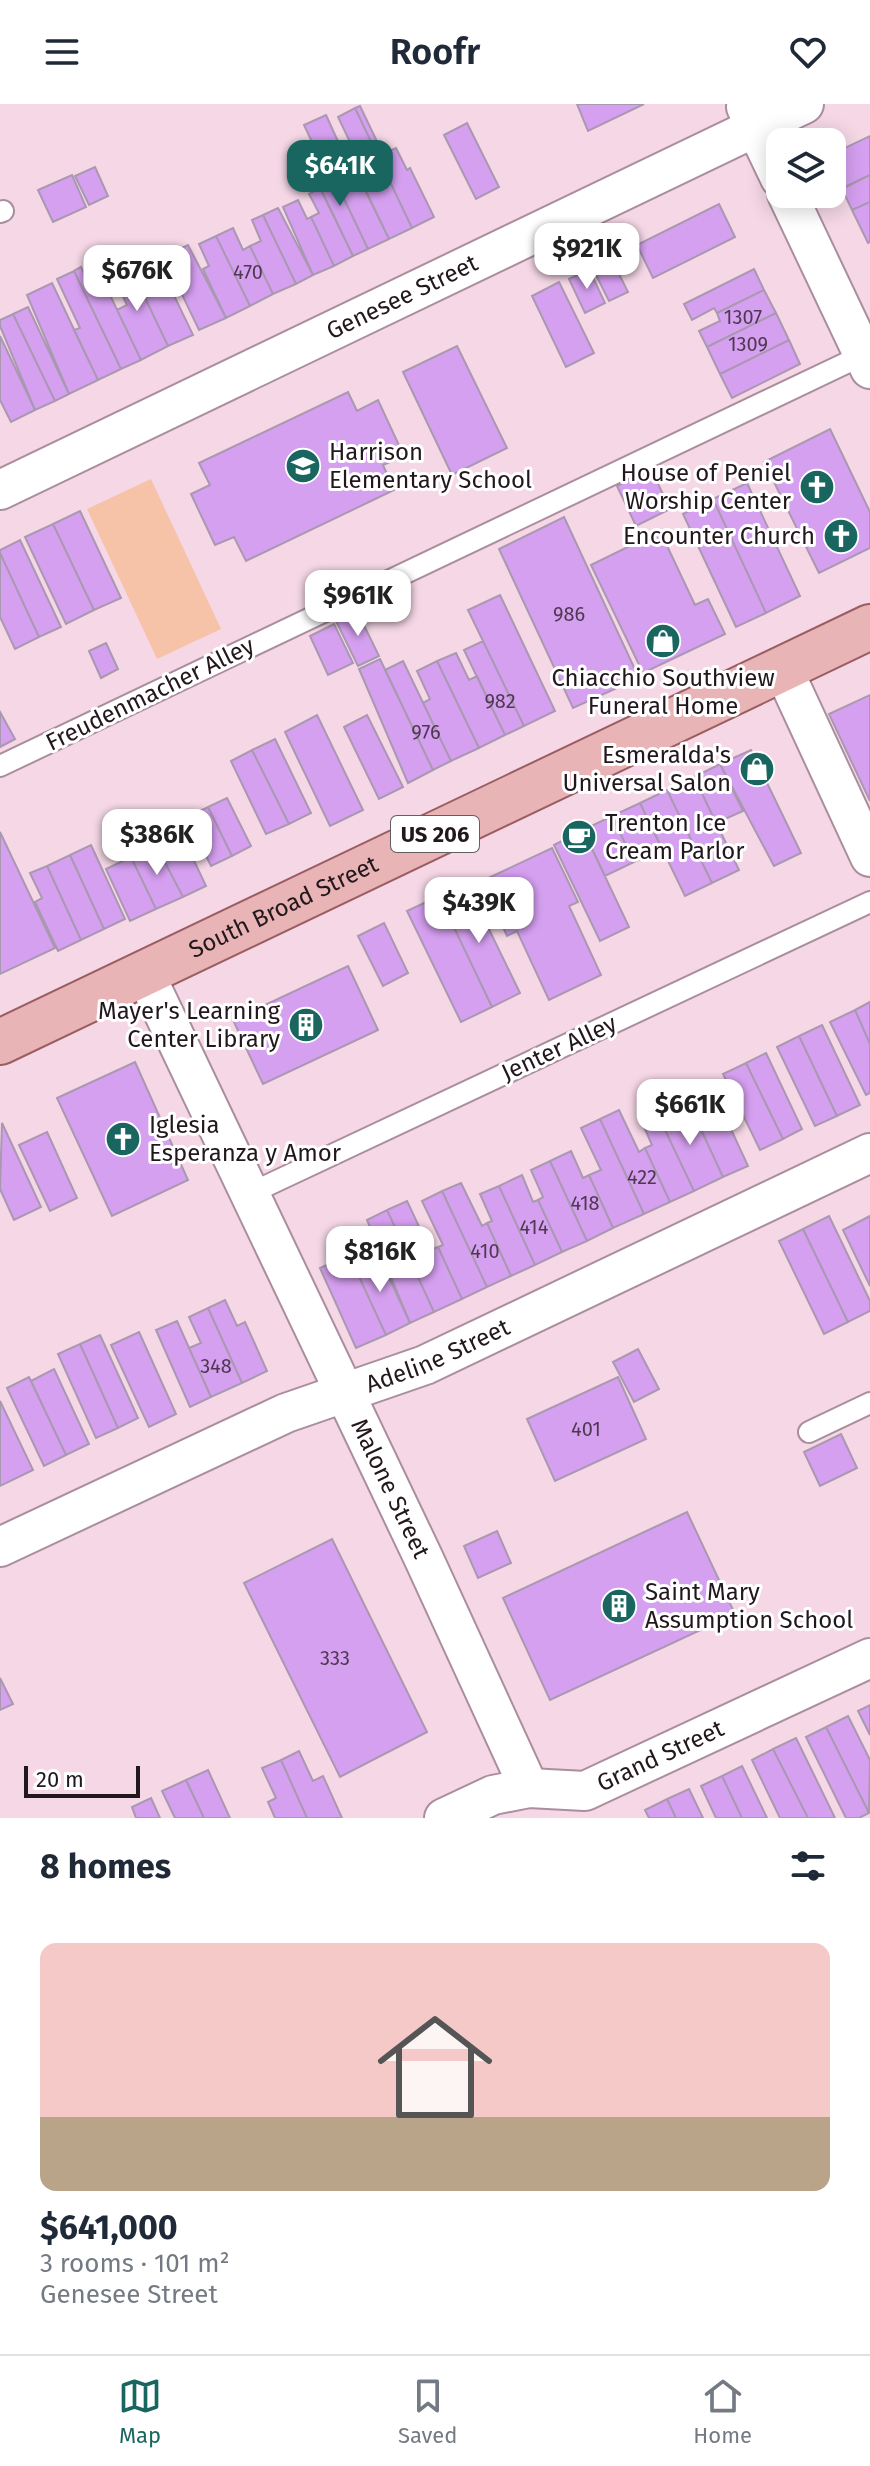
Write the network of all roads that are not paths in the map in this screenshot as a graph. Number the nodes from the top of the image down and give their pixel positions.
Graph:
1 (804, 104) edge
2 (750, 116) edge
3 (766, 149) edge
4 (794, 208) edge
5 (866, 362) edge
6 (0, 490) edge
7 (870, 627) edge
8 (782, 667) junction
9 (0, 766) edge
10 (870, 857) edge
11 (870, 902) edge
12 (145, 974) junction
13 (0, 1042) edge
14 (870, 1153) edge
15 (249, 1194) junction
16 (345, 1394) junction
17 (870, 1403) edge
18 (809, 1432) dead end
19 (0, 1547) edge
20 (870, 1658) edge
21 (529, 1788) junction
22 (444, 1818) edge

1 - 2 street, Genesee Street
2 - 3 street
2 - 6 street, Genesee Street
4 - 5 street
5 - 9 lane, Freudenmacher Alley
7 - 8 main road, South Broad Street / US 206
8 - 10 street
8 - 12 main road, South Broad Street / US 206
11 - 15 lane, Jenter Alley
12 - 13 main road, South Broad Street / US 206
12 - 15 street, Malone Street
14 - 16 street, Adeline Street
15 - 16 street, Malone Street
16 - 19 street, Adeline Street
16 - 21 street, Malone Street
17 - 18 lane
20 - 21 street, Grand Street
21 - 22 street, Grand Street

